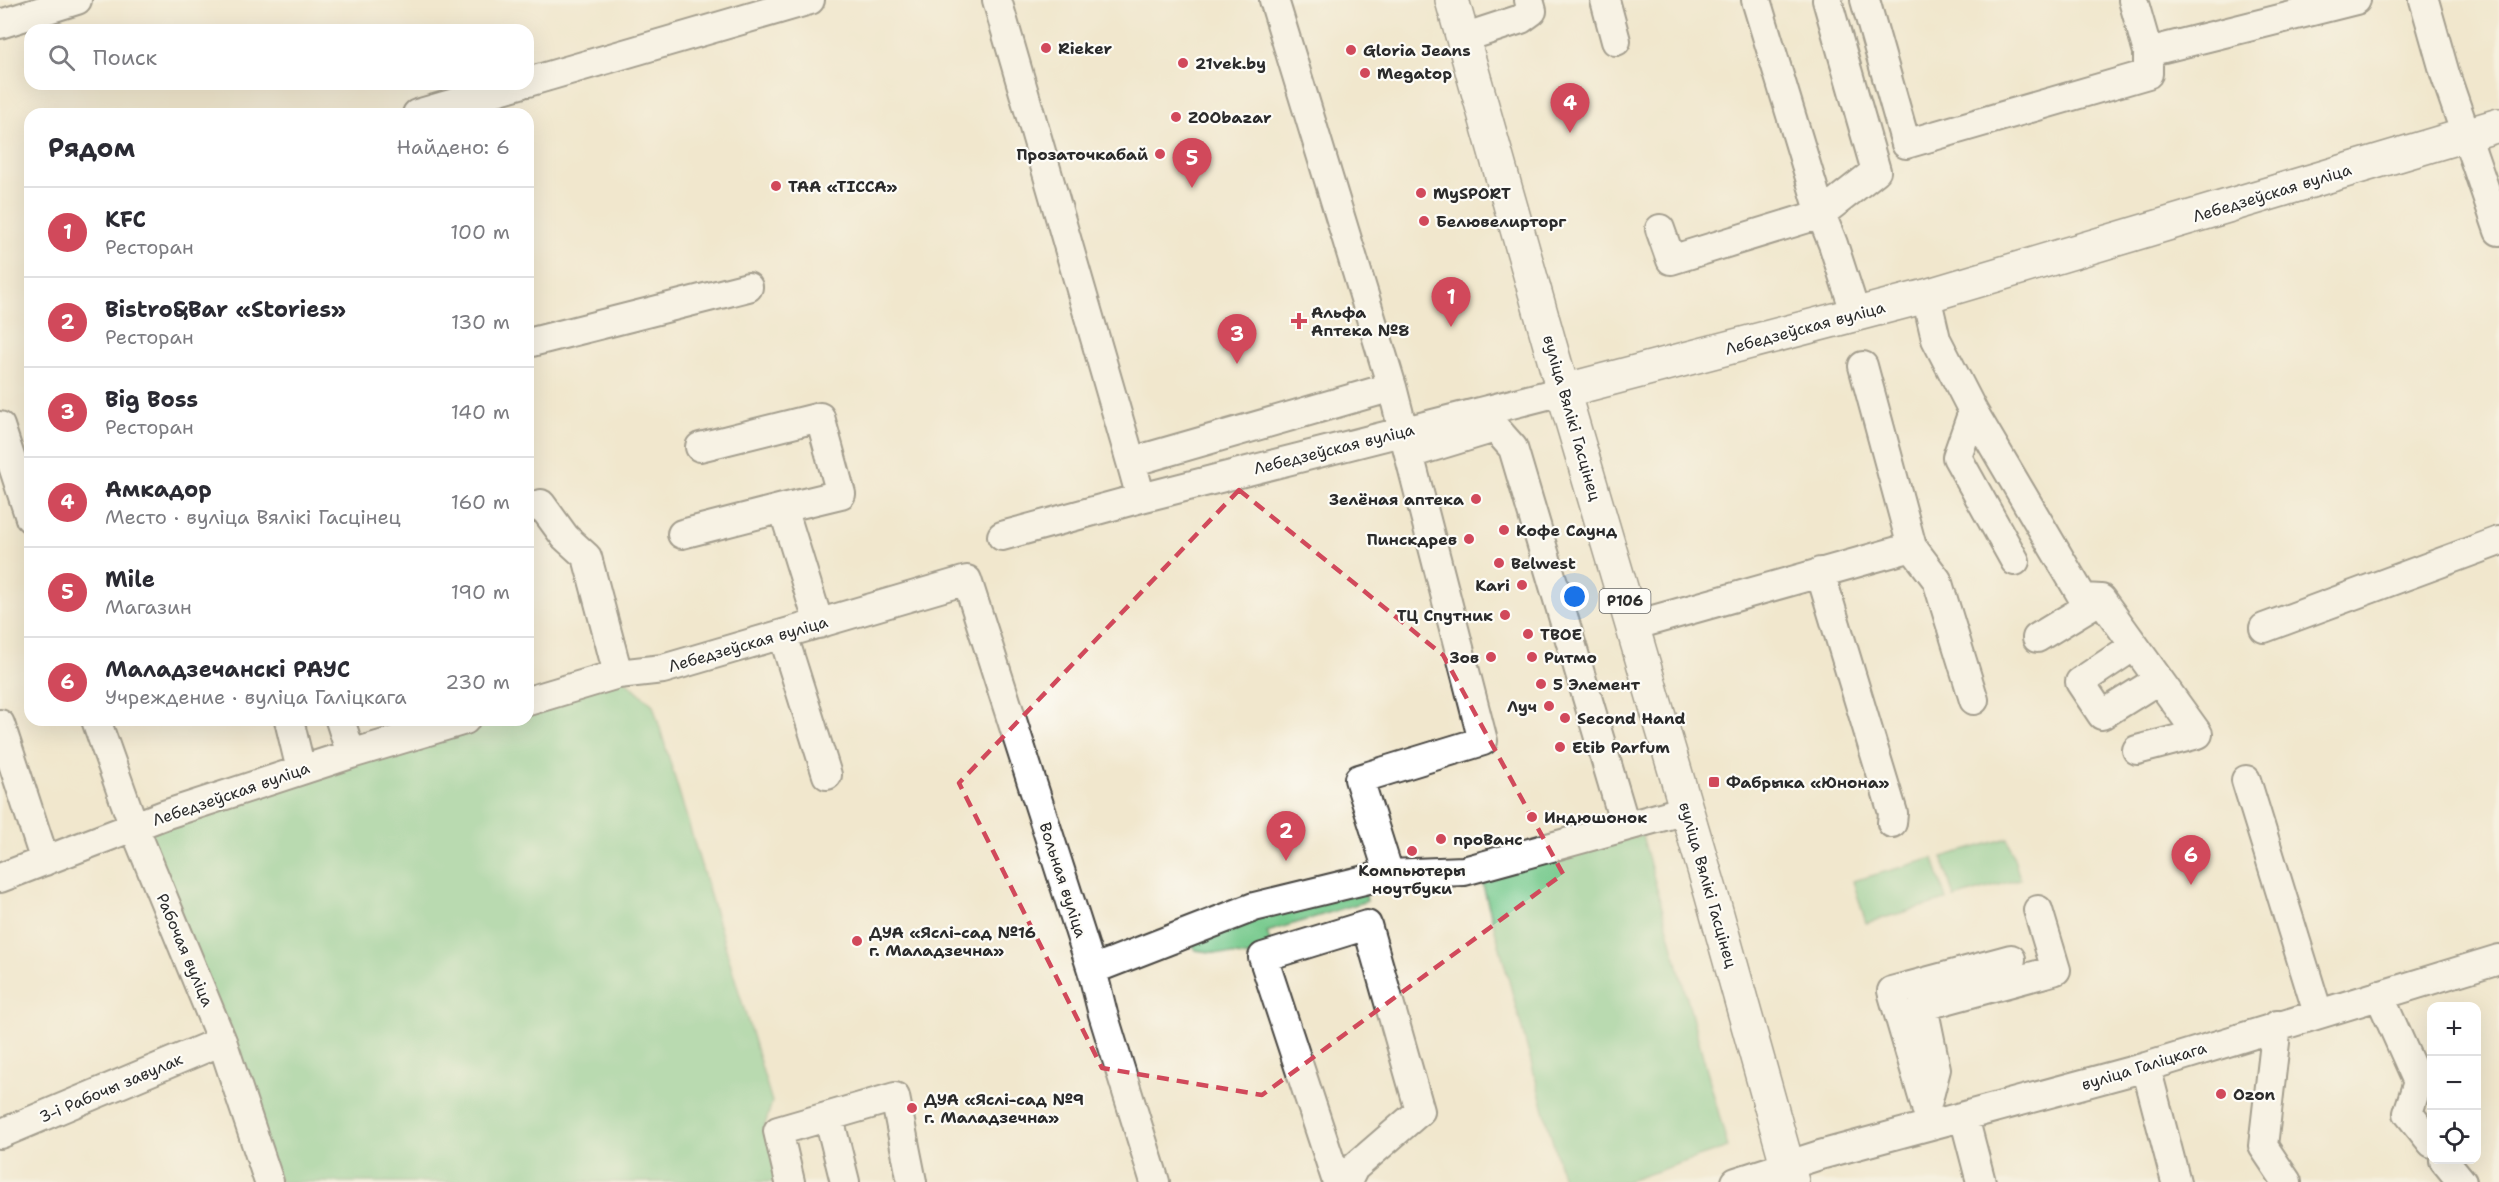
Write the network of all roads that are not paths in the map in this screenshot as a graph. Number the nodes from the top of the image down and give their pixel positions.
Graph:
1 (77, 0) edge
2 (810, 0) edge
3 (997, 0) edge
4 (1274, 0) edge
5 (1452, 0) edge
6 (1529, 0) edge
7 (1605, 0) edge
8 (1755, 0) edge
9 (1827, 0) edge
10 (1865, 0) edge
11 (2133, 0) edge
12 (2356, 0) edge
13 (2424, 0) edge
14 (0, 24) edge
15 (1463, 38) junction
16 (1616, 41) dead end
17 (2148, 52) junction
18 (534, 80) edge
19 (499, 90) edge
20 (438, 108) edge
21 (2499, 125) edge
22 (2467, 134) junction
23 (1821, 214) junction
24 (1660, 228) dead end
25 (2499, 231) edge
26 (748, 287) dead end
27 (1926, 296) junction
28 (1856, 315) junction
29 (534, 341) edge
30 (1863, 366) dead end
31 (1392, 387) junction
32 (1563, 391) junction
33 (1973, 411) junction
34 (0, 426) edge
35 (1406, 442) junction
36 (700, 447) dead end
37 (1131, 462) junction
38 (1141, 498) junction
39 (24, 500) edge
40 (534, 506) edge
41 (783, 508) junction
42 (682, 534) dead end
43 (1002, 536) dead end
44 (2499, 541) edge
45 (1912, 547) junction
46 (2015, 561) dead end
47 (1820, 573) junction
48 (967, 580) joint
49 (2101, 599) junction
50 (819, 624) junction
51 (1632, 626) junction
52 (2264, 628) dead end
53 (783, 635) junction
54 (2037, 638) dead end
55 (2133, 646) junction
56 (618, 674) junction
57 (2158, 680) junction
58 (534, 699) edge
59 (1974, 700) dead end
60 (0, 724) edge
61 (98, 726) edge
62 (290, 726) edge
63 (342, 726) edge
64 (445, 726) edge
65 (2137, 750) dead end
66 (351, 754) junction
67 (301, 770) junction
68 (827, 775) dead end
69 (2246, 780) dead end
70 (1686, 810) junction
71 (1892, 823) dead end
72 (1625, 825) junction
73 (134, 827) junction
74 (45, 861) junction
75 (1389, 874) junction
76 (0, 878) edge
77 (2038, 910) dead end
78 (2499, 958) edge
79 (2011, 959) dead end
80 (1092, 970) junction
81 (2379, 995) junction
82 (2318, 1013) junction
83 (2277, 1025) junction
84 (222, 1041) junction
85 (2146, 1066) junction
86 (1928, 1117) junction
87 (1964, 1117) junction
88 (829, 1118) junction
89 (0, 1134) edge
90 (2427, 1137) edge
91 (2447, 1164) edge
92 (1789, 1174) edge
93 (269, 1182) edge
94 (790, 1182) edge
95 (845, 1182) edge
96 (912, 1182) edge
97 (1155, 1182) edge
98 (1337, 1182) edge
99 (1347, 1182) edge
100 (1736, 1182) edge
101 (1981, 1182) edge
102 (2176, 1182) edge
103 (2287, 1182) edge
104 (2462, 1182) edge

1 - 14 street
2 - 18 street
3 - 37 street
4 - 31 street
5 - 15 main road, вуліца Вялікі Гасцінец / Р106
6 - 15 street
7 - 16 street
8 - 23 street
9 - 23 street
10 - 17 street
11 - 17 street
12 - 17 street
13 - 22 street
15 - 32 main road, вуліца Вялікі Гасцінец / Р106
19 - 20 street
21 - 22 main road, Лебедзеўская вуліца
22 - 25 street
22 - 27 main road, Лебедзеўская вуліца
23 - 24 street
23 - 28 street
26 - 29 street
27 - 28 main road, Лебедзеўская вуліца
27 - 33 street
28 - 32 main road, Лебедзеўская вуліца
30 - 45 street
31 - 35 street
31 - 37 street
32 - 35 street, Лебедзеўская вуліца
32 - 51 main road, вуліца Вялікі Гасцінец / Р106
33 - 46 street
33 - 49 street
34 - 39 street
35 - 38 street, Лебедзеўская вуліца
35 - 72 street
35 - 75 street
36 - 41 street
37 - 38 street
38 - 43 street, Лебедзеўская вуліца
40 - 56 street
41 - 42 street
41 - 50 street
44 - 52 street
45 - 47 street
45 - 59 street
47 - 51 street
47 - 71 street
48 - 50 street, Лебедзеўская вуліца
48 - 80 street, Вольная вуліца
49 - 54 street
49 - 55 street
50 - 53 street, Лебедзеўская вуліца
51 - 70 main road, вуліца Вялікі Гасцінец / Р106
53 - 56 street, Лебедзеўская вуліца
53 - 68 street
55 - 57 street
55 - 57 street
56 - 58 street, Лебедзеўская вуліца
57 - 65 street
60 - 74 street
61 - 73 street, Рабочая вуліца
62 - 67 street
63 - 66 street
64 - 66 street, Лебедзеўская вуліца
66 - 67 street, Лебедзеўская вуліца
67 - 73 street, Лебедзеўская вуліца
69 - 82 street
70 - 72 street
70 - 92 main road, вуліца Вялікі Гасцінец / Р106
72 - 75 street
73 - 74 street, Лебедзеўская вуліца
73 - 84 street, Рабочая вуліца
74 - 76 street, Лебедзеўская вуліца
75 - 80 street
77 - 86 street
78 - 81 street, вуліца Галіцкага
79 - 86 street
80 - 97 street, Вольная вуліца
81 - 82 street, вуліца Галіцкага
81 - 90 street
82 - 83 street, вуліца Галіцкага
83 - 85 street, вуліца Галіцкага
83 - 103 street
84 - 89 street, 3-і Рабочы завулак
84 - 93 street, Рабочая вуліца
85 - 87 street, вуліца Галіцкага
85 - 102 street
86 - 87 street, вуліца Галіцкага
86 - 92 street, вуліца Галіцкага
87 - 101 street
88 - 94 street
88 - 95 street
88 - 96 street
91 - 104 street
92 - 100 street, вуліца Галіцкага
98 - 99 street

